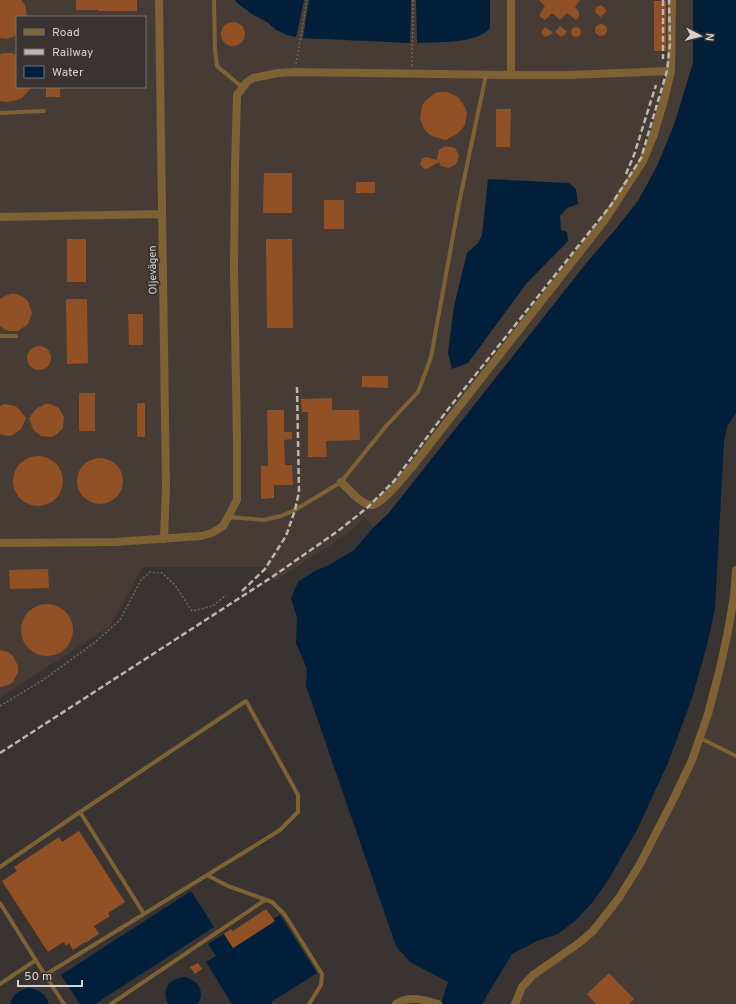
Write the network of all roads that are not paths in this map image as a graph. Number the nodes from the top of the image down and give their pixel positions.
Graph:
1 (159, 0) edge
2 (214, 0) edge
3 (511, 0) edge
4 (672, 0) edge
5 (671, 71) junction
6 (486, 74) junction
7 (511, 75) junction
8 (242, 87) junction
9 (44, 111) dead end
10 (0, 113) edge
11 (162, 214) junction
12 (0, 218) edge
13 (0, 336) edge
14 (16, 336) dead end
15 (341, 482) junction
16 (228, 517) junction
17 (164, 539) junction
18 (0, 543) edge
19 (736, 570) edge
20 (699, 738) junction
21 (736, 756) edge
22 (80, 812) junction
23 (0, 867) edge
24 (207, 875) junction
25 (265, 900) junction
26 (0, 903) edge
27 (144, 914) junction
28 (36, 960) junction
29 (45, 975) junction
30 (0, 984) edge
31 (64, 1004) edge
32 (111, 1004) edge
33 (309, 1004) edge
34 (396, 1004) edge
35 (438, 1004) edge
36 (515, 1004) edge

1 - 11 street, Oljevägen
2 - 8 lane
3 - 7 street
4 - 5 street
5 - 7 street
5 - 15 street
6 - 7 street
6 - 8 street
6 - 15 lane
8 - 16 street
9 - 10 lane
11 - 12 street
11 - 17 street, Oljevägen
13 - 14 lane
15 - 16 lane
16 - 17 street
17 - 18 street
19 - 20 street
20 - 21 lane
20 - 36 street
22 - 23 lane
22 - 24 lane
22 - 27 lane
24 - 25 lane
24 - 27 lane
25 - 32 lane
25 - 33 lane
26 - 28 lane
27 - 29 lane
28 - 29 lane
28 - 30 lane
29 - 31 lane
34 - 35 street

